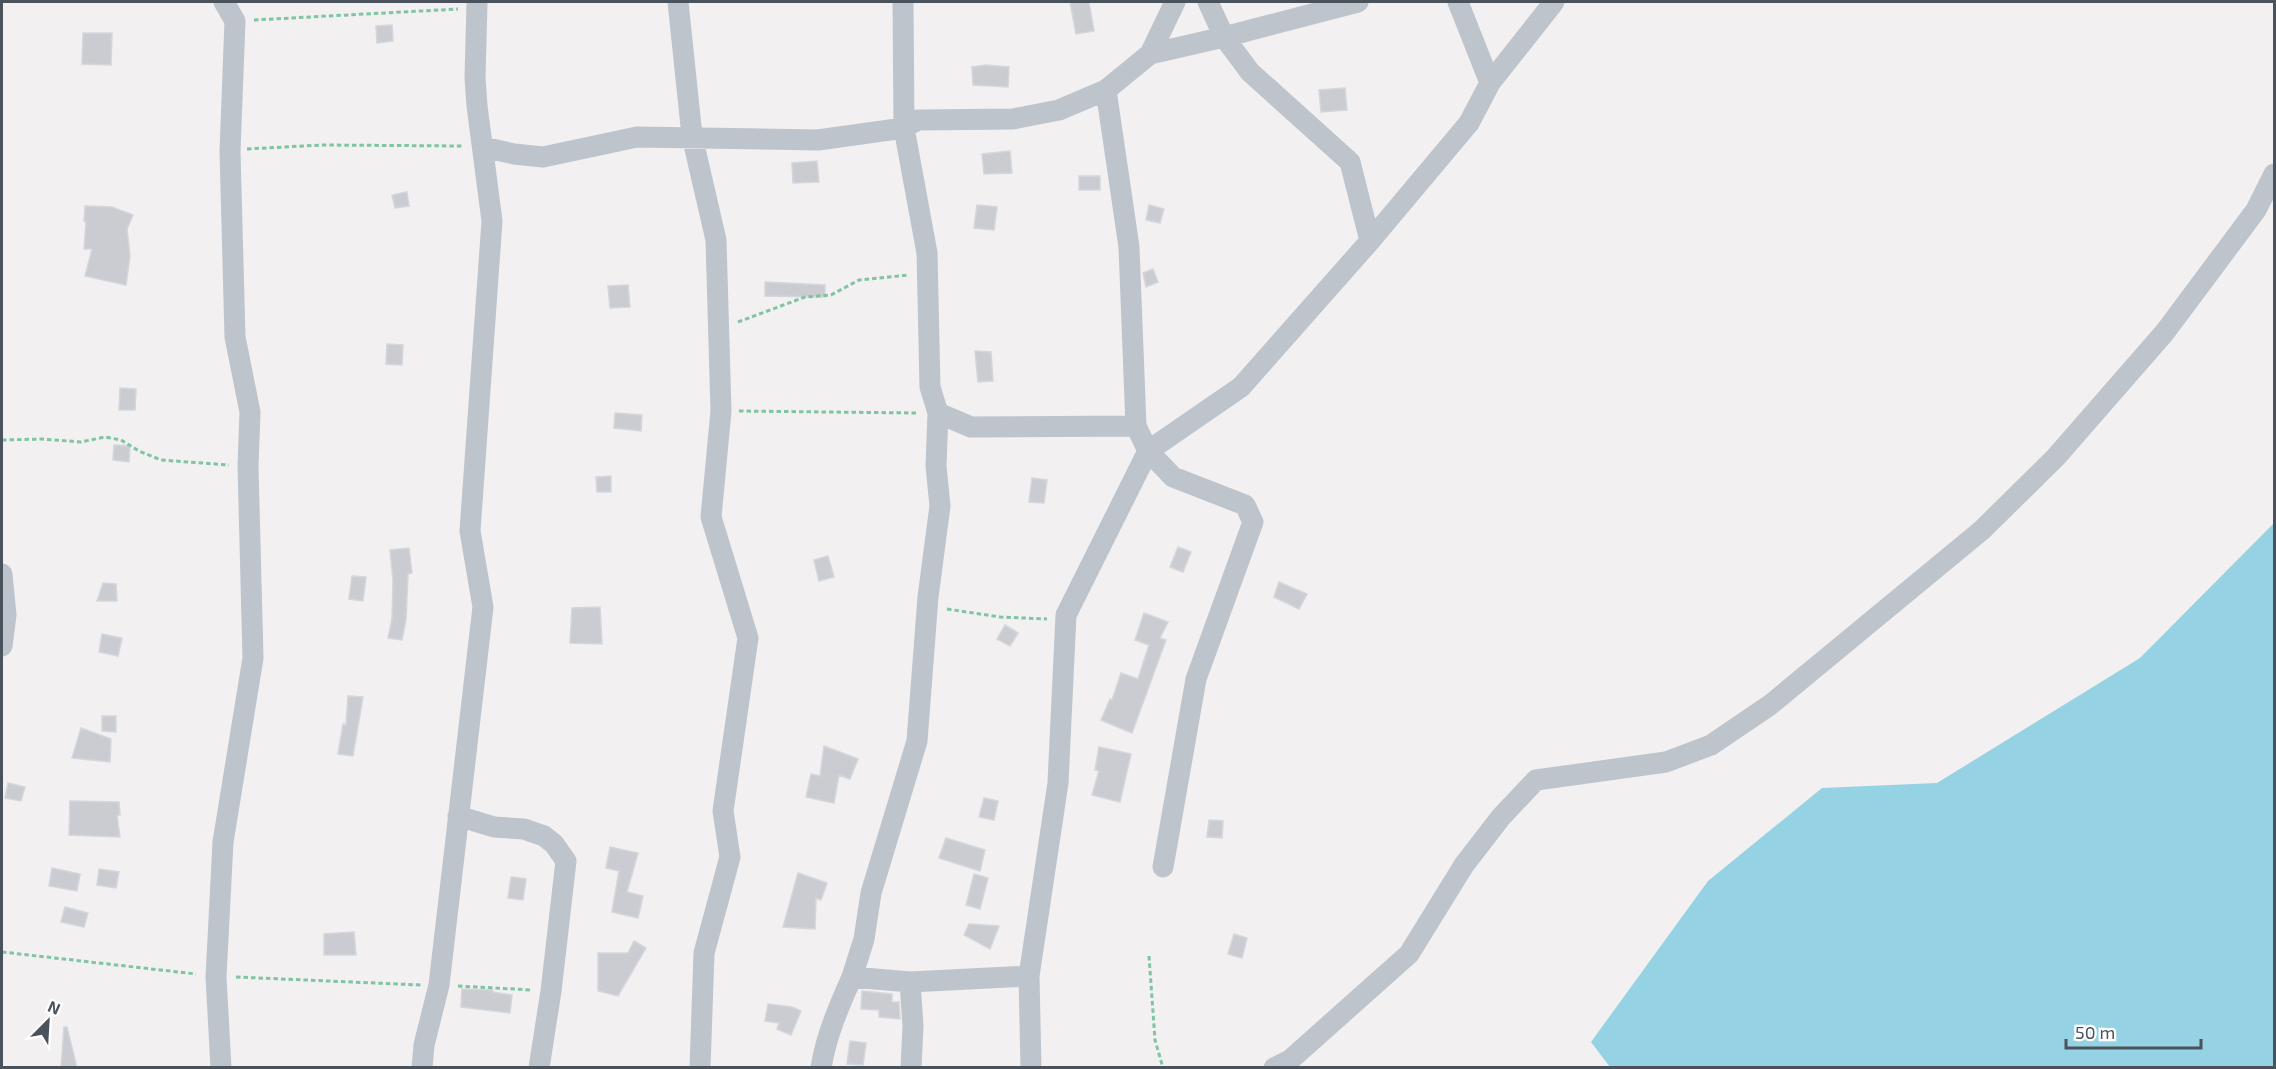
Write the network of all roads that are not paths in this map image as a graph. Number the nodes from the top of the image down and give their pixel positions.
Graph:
1 (224, 2) edge
2 (678, 2) edge
3 (903, 2) edge
4 (1175, 2) edge
5 (1208, 2) edge
6 (1358, 2) edge
7 (1458, 2) edge
8 (1554, 2) edge
9 (477, 4) edge
10 (1224, 37) junction
11 (1150, 54) junction
12 (1490, 83) junction
13 (1106, 90) junction
14 (904, 128) junction
15 (692, 136) junction
16 (483, 147) junction
17 (2274, 174) edge
18 (1370, 241) junction
19 (938, 413) junction
20 (1136, 426) junction
21 (1148, 451) junction
22 (2, 574) edge
23 (2, 646) edge
24 (459, 816) junction
25 (1163, 867) dead end
26 (1029, 976) junction
27 (852, 977) junction
28 (910, 982) junction
29 (221, 1068) edge
30 (422, 1068) edge
31 (539, 1068) edge
32 (700, 1068) edge
33 (821, 1068) edge
34 (911, 1068) edge
35 (1031, 1068) edge
36 (1274, 1068) edge

1 - 29 street
2 - 15 street
3 - 14 street
4 - 11 street
5 - 10 street
6 - 10 street
7 - 12 street
8 - 12 street
9 - 16 street
10 - 11 street
10 - 18 street
11 - 13 street
12 - 18 street
13 - 14 street
13 - 20 street
14 - 15 street
14 - 19 street
15 - 16 street
15 - 32 street
16 - 24 street
17 - 36 street
18 - 21 street
19 - 20 street
19 - 27 street
20 - 21 street
21 - 25 street
21 - 26 street
22 - 23 street
24 - 30 street
24 - 31 street
26 - 28 street
26 - 35 street
27 - 28 street
27 - 33 street
28 - 34 street

